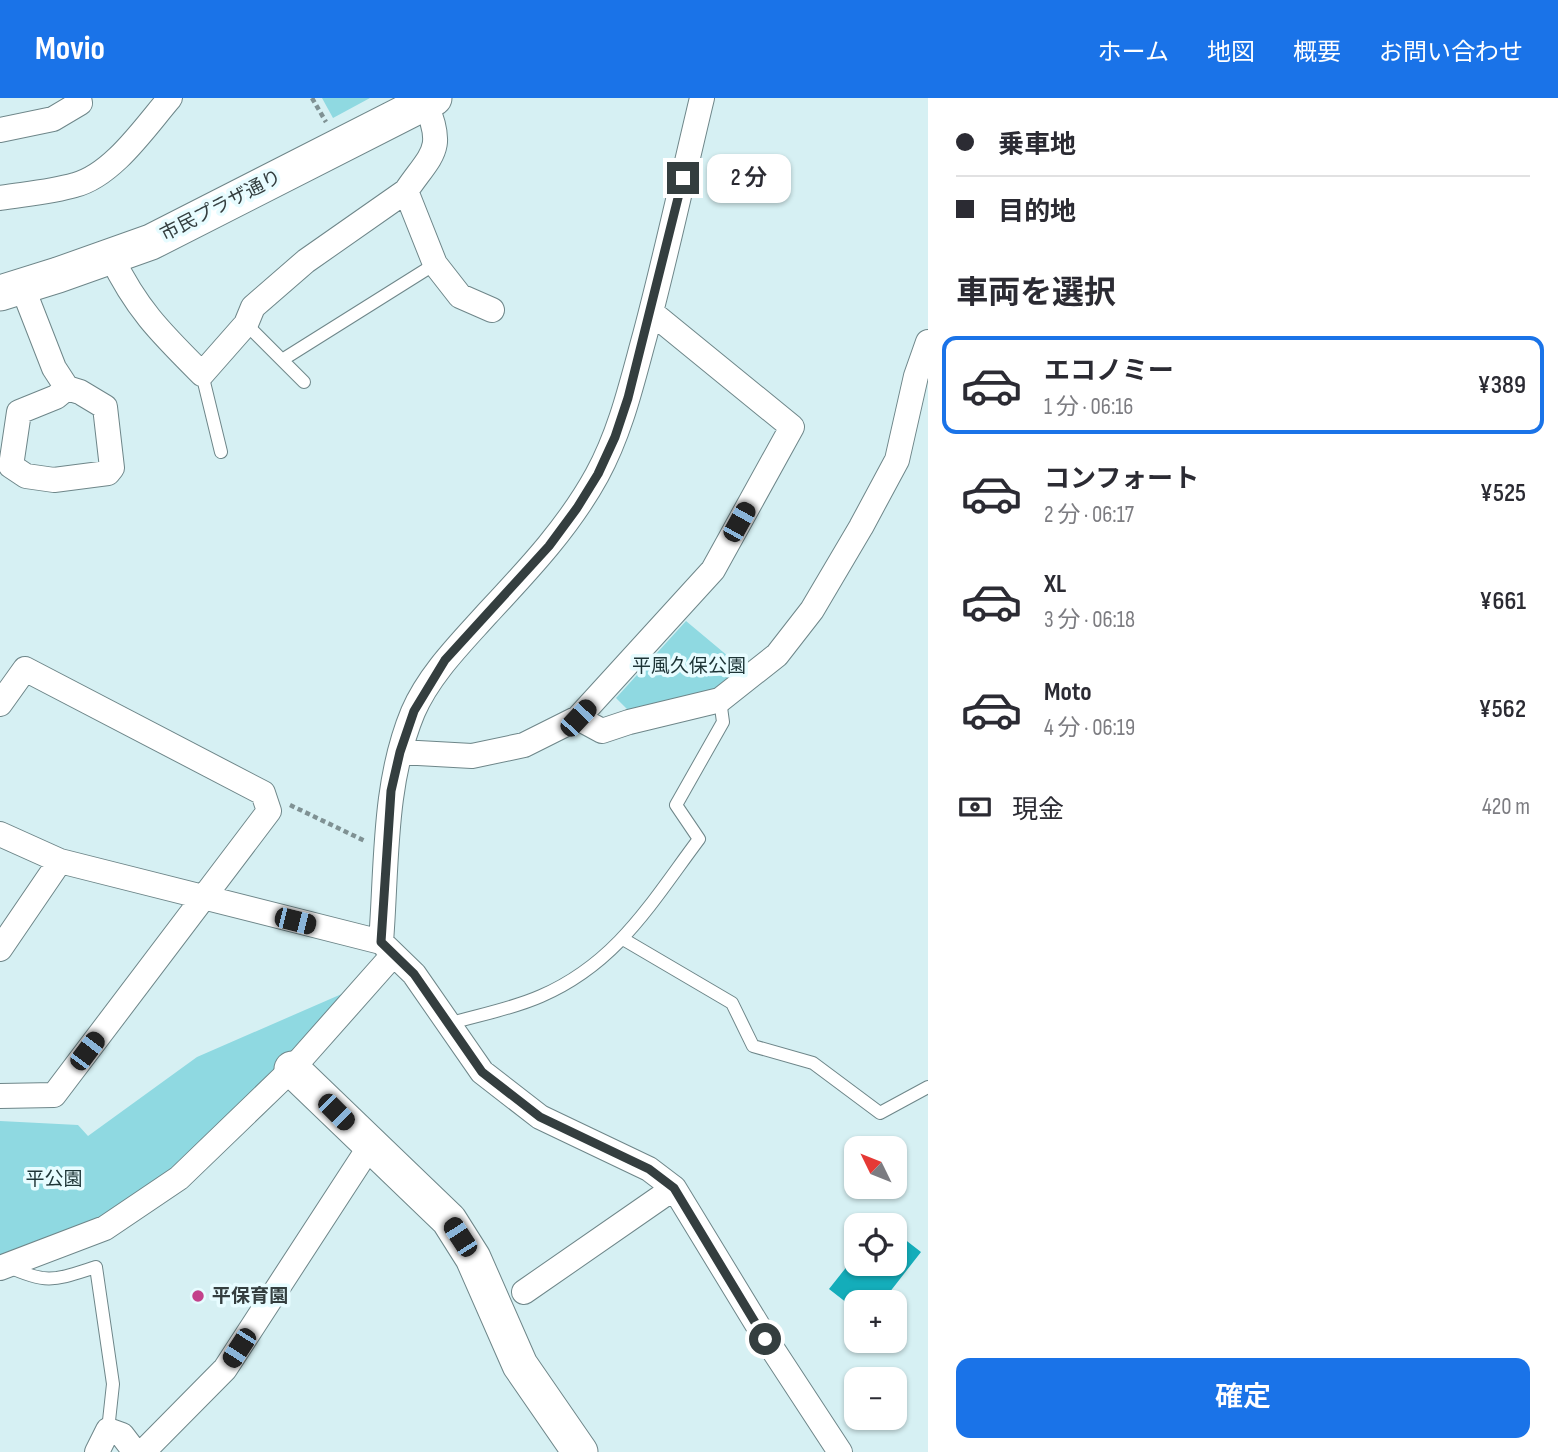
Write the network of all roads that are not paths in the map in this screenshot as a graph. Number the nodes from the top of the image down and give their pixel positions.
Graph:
1 (79, 98) edge
2 (170, 98) edge
3 (702, 98) edge
4 (429, 100) edge
5 (0, 130) edge
6 (406, 191) junction
7 (0, 198) edge
8 (111, 256) junction
9 (435, 264) junction
10 (11, 290) edge
11 (492, 310) dead end
12 (651, 312) junction
13 (246, 324) junction
14 (928, 342) edge
15 (282, 360) junction
16 (202, 374) junction
17 (304, 382) dead end
18 (67, 388) junction
19 (221, 452) dead end
20 (720, 700) junction
21 (0, 704) edge
22 (578, 718) junction
23 (400, 752) junction
24 (0, 834) edge
25 (60, 861) junction
26 (202, 897) junction
27 (623, 939) junction
28 (387, 948) junction
29 (0, 949) edge
30 (447, 1024) junction
31 (292, 1069) junction
32 (928, 1087) edge
33 (0, 1096) edge
34 (370, 1146) junction
35 (674, 1188) junction
36 (3, 1267) edge
37 (524, 1292) dead end
38 (102, 1441) edge
39 (135, 1452) edge
40 (143, 1452) edge
41 (580, 1452) edge
42 (840, 1452) edge

1 - 5 street
2 - 7 street
3 - 12 street
4 - 6 street
4 - 8 street, 市民プラザ通り
6 - 9 street
6 - 13 street
8 - 10 street, 市民プラザ通り
8 - 16 street
9 - 11 street
9 - 15 lane
10 - 18 street
12 - 22 street
12 - 23 street
13 - 15 lane
13 - 16 street
14 - 20 street
15 - 17 lane
16 - 19 lane
18 - 18 street
20 - 22 street
20 - 27 lane
21 - 26 street
22 - 23 street
23 - 28 street
24 - 25 street
25 - 26 street
25 - 29 street
26 - 28 street
26 - 33 street
27 - 30 lane
27 - 32 lane
28 - 30 street
28 - 31 street
30 - 35 street
31 - 34 street
31 - 36 street
34 - 40 street
34 - 41 street
35 - 37 street
35 - 42 street
36 - 38 lane
38 - 39 street

